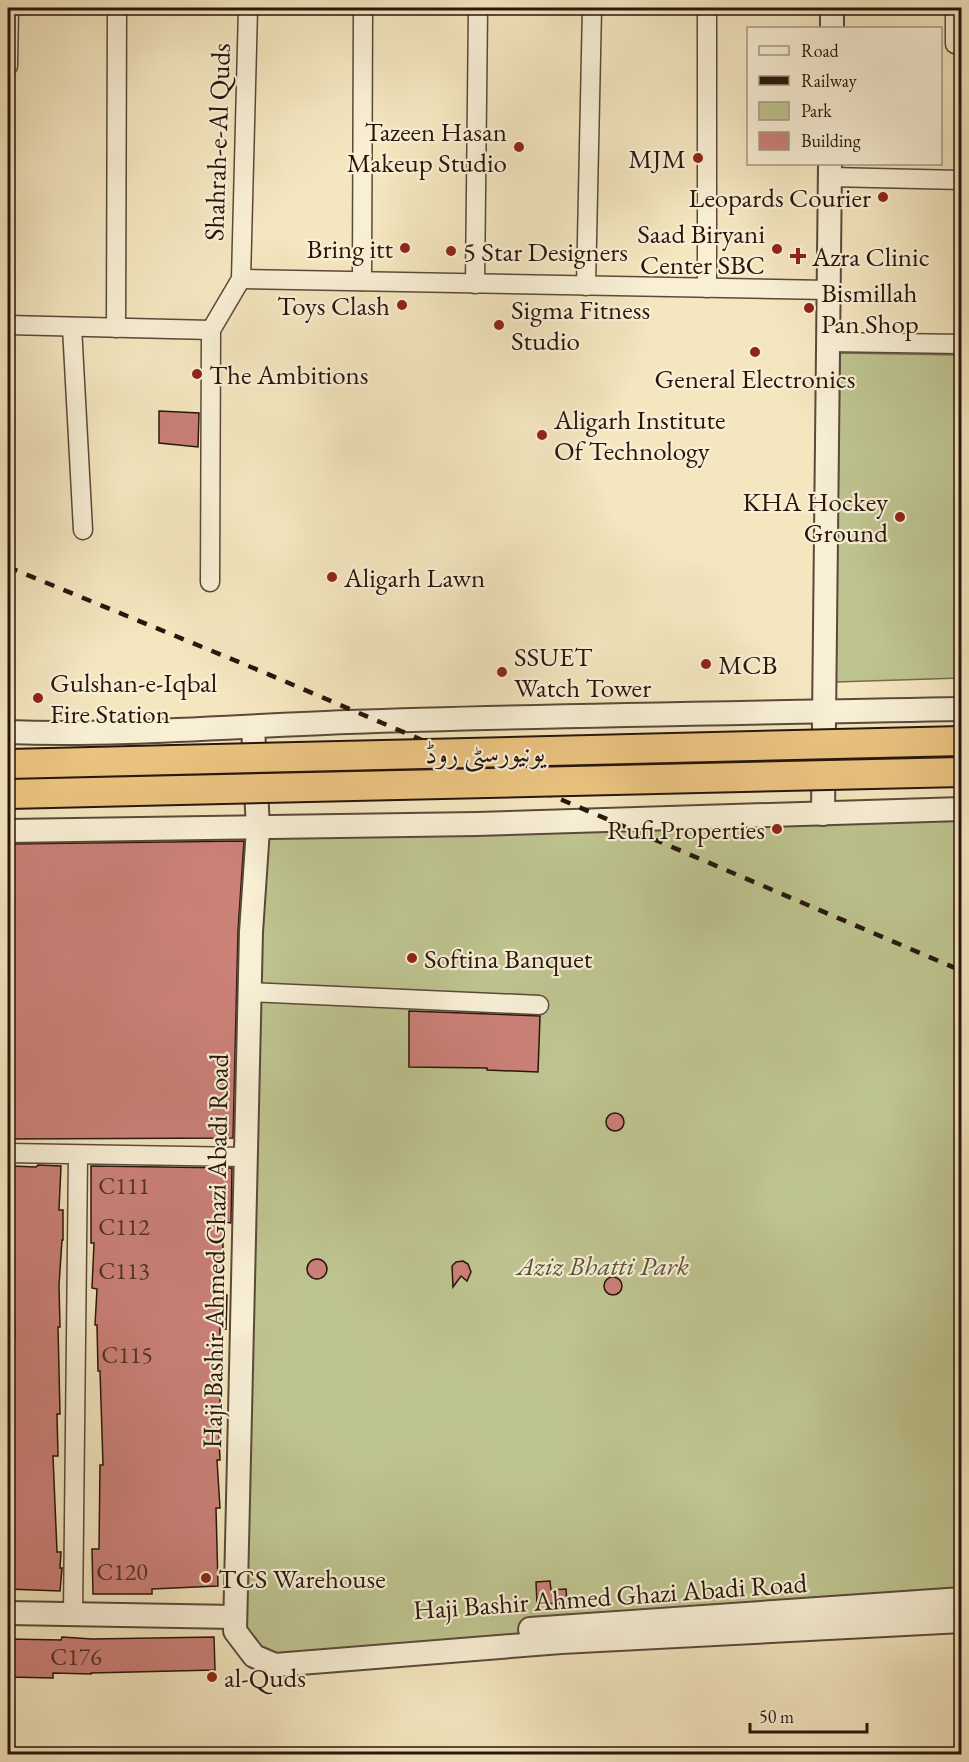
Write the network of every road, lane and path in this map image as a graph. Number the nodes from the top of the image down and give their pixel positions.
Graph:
1 (9, 8) edge
2 (117, 8) edge
3 (248, 8) edge
4 (363, 8) edge
5 (478, 8) edge
6 (592, 8) edge
7 (707, 8) edge
8 (832, 8) edge
9 (955, 8) edge
10 (832, 27) edge
11 (952, 44) edge
12 (8, 66) edge
13 (830, 170) edge
14 (962, 180) edge
15 (241, 279) junction
16 (362, 281) junction
17 (476, 284) junction
18 (586, 286) junction
19 (706, 288) junction
20 (828, 290) junction
21 (8, 325) edge
22 (72, 327) junction
23 (116, 328) junction
24 (211, 330) junction
25 (828, 342) junction
26 (962, 344) edge
27 (83, 530) dead end
28 (210, 582) dead end
29 (962, 709) edge
30 (822, 711) junction
31 (253, 727) junction
32 (8, 732) edge
33 (962, 741) edge
34 (8, 764) edge
35 (962, 772) edge
36 (8, 794) edge
37 (962, 809) edge
38 (823, 814) junction
39 (258, 829) junction
40 (8, 831) edge
41 (250, 992) junction
42 (539, 1005) dead end
43 (8, 1153) edge
44 (78, 1155) junction
45 (245, 1157) junction
46 (962, 1599) edge
47 (8, 1613) edge
48 (73, 1614) junction
49 (235, 1617) junction
50 (962, 1621) edge
51 (265, 1660) junction

1 - 12 street
2 - 23 street
3 - 15 street, Shahrah-e-Al Quds
4 - 16 street
5 - 17 street
6 - 18 street
7 - 19 street
8 - 10 street
9 - 11 street
13 - 14 street
13 - 20 street
15 - 16 street
15 - 24 street
16 - 17 street
17 - 18 street
18 - 19 street
19 - 20 street
20 - 25 street
21 - 22 street
22 - 23 street
22 - 27 street
23 - 24 street
24 - 28 street
25 - 26 street
25 - 30 street
29 - 30 street
30 - 31 street
30 - 38 street
31 - 32 street
31 - 39 street, Haji Bashir Ahmed Ghazi Abadi Road
33 - 34 main road, یونیورسٹی روڈ, bridge
35 - 36 main road, یونیورسٹی روڈ, bridge
37 - 38 street
38 - 39 street
39 - 40 street
39 - 41 street, Haji Bashir Ahmed Ghazi Abadi Road
41 - 42 street
41 - 45 street, Haji Bashir Ahmed Ghazi Abadi Road
43 - 44 street
44 - 45 street
44 - 48 street
45 - 49 street, Haji Bashir Ahmed Ghazi Abadi Road
46 - 51 street, Haji Bashir Ahmed Ghazi Abadi Road
47 - 48 street
48 - 49 street
49 - 51 street, Haji Bashir Ahmed Ghazi Abadi Road
50 - 51 street, Haji Bashir Ahmed Ghazi Abadi Road

